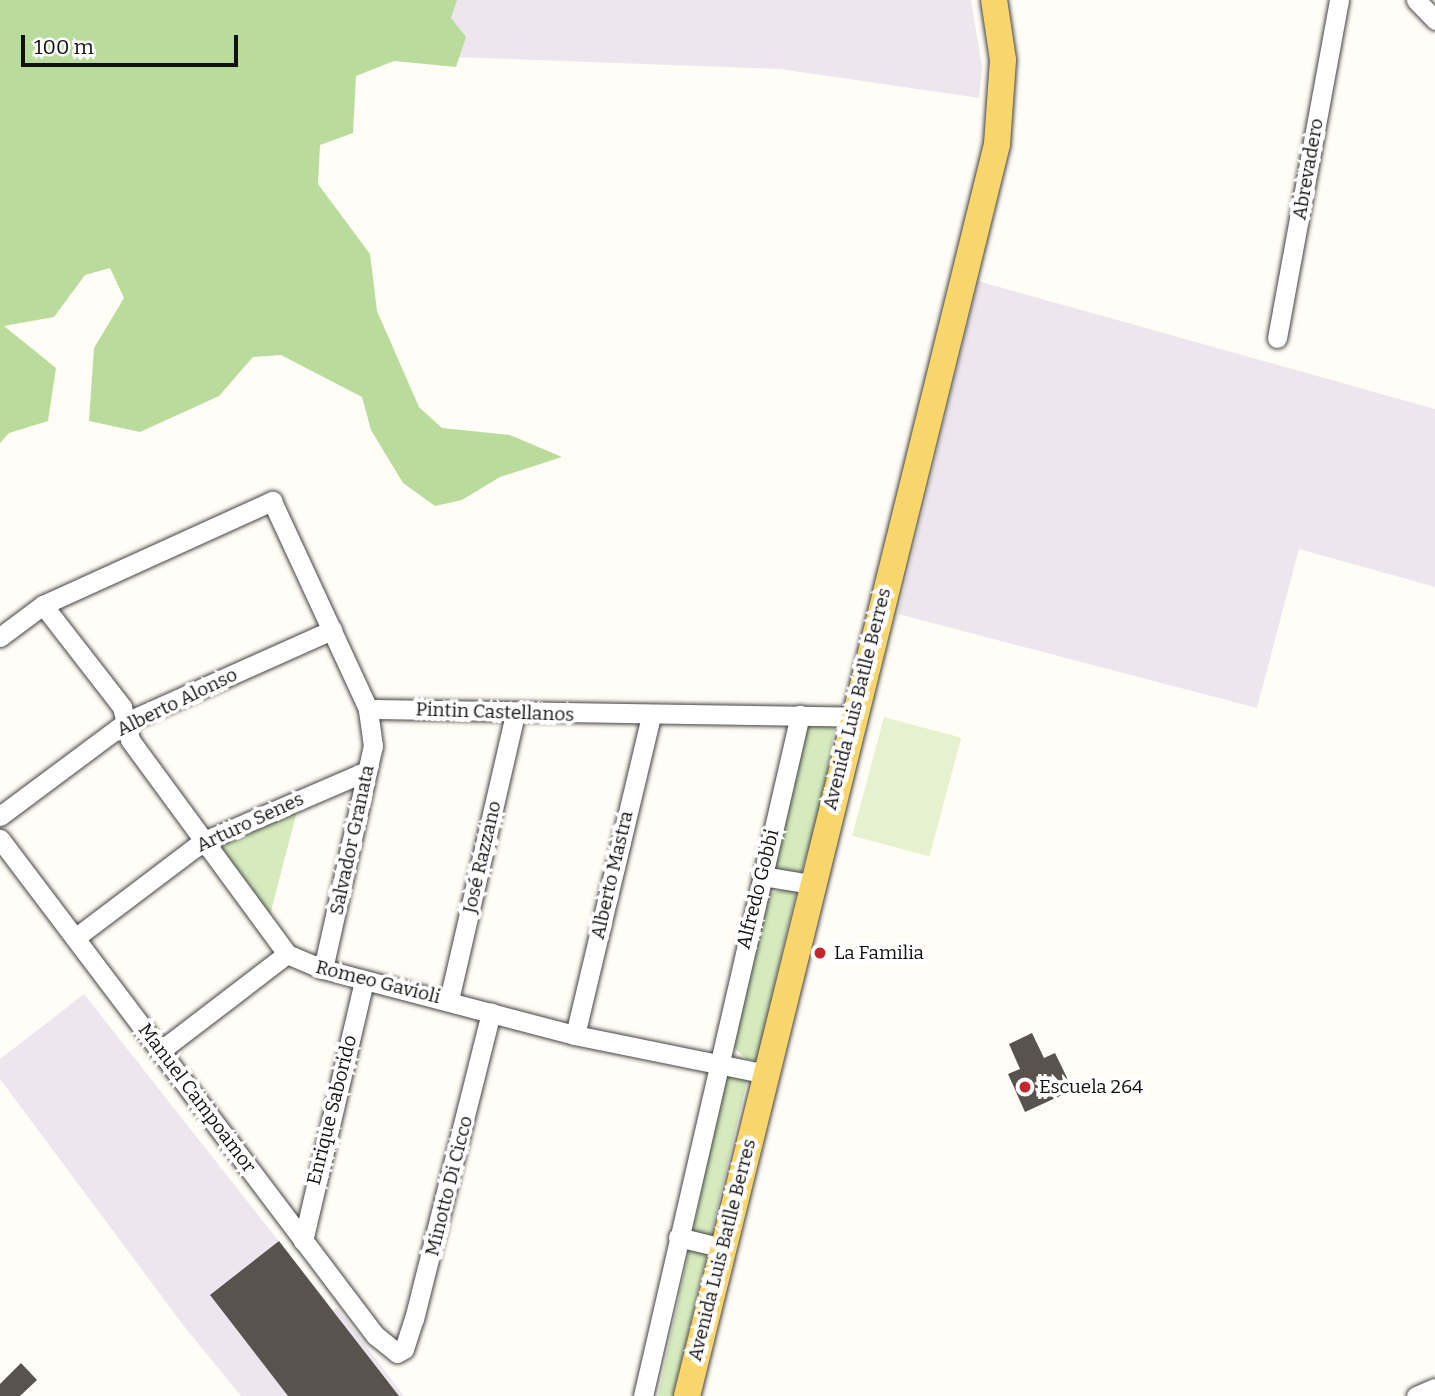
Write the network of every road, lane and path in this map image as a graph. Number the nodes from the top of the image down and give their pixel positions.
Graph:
1 (994, 0) edge
2 (1339, 0) edge
3 (1416, 0) edge
4 (1435, 20) edge
5 (1277, 338) dead end
6 (43, 605) junction
7 (332, 630) junction
8 (0, 637) edge
9 (368, 709) junction
10 (515, 714) junction
11 (800, 715) junction
12 (650, 716) junction
13 (852, 717) junction
14 (126, 723) junction
15 (367, 771) junction
16 (0, 817) edge
17 (0, 839) edge
18 (202, 842) junction
19 (762, 876) junction
20 (811, 884) junction
21 (75, 938) junction
22 (287, 954) junction
23 (323, 969) junction
24 (364, 980) junction
25 (449, 1000) junction
26 (491, 1013) junction
27 (575, 1035) junction
28 (160, 1051) junction
29 (717, 1064) junction
30 (765, 1074) junction
31 (678, 1237) junction
32 (303, 1241) junction
33 (723, 1248) junction
34 (397, 1353) joint
35 (1435, 1388) edge
36 (643, 1396) edge
37 (687, 1396) edge
38 (1416, 1396) edge

1 - 13 main road, Avenida Luis Batlle Berres
2 - 5 street, Abrevadero
3 - 4 street
6 - 7 street
6 - 8 street
6 - 14 street
7 - 9 street
7 - 14 street, Alberto Alonso
9 - 10 street, Pintin Castellanos
9 - 15 street, Salvador Granata
10 - 12 street, Pintin Castellanos
10 - 25 street, José Razzano
11 - 12 street, Pintin Castellanos
11 - 13 street, Pintin Castellanos
11 - 19 street, Alfredo Gobbi
12 - 27 street, Alberto Mastra
13 - 20 main road, Avenida Luis Batlle Berres
14 - 16 street, Alberto Alonso
14 - 18 street
15 - 18 street, Arturo Senes
15 - 23 street, Salvador Granata
17 - 21 street, Manuel Campoamor
18 - 21 street, Arturo Senes
18 - 22 street
19 - 20 street
19 - 29 street, Alfredo Gobbi
20 - 30 main road, Avenida Luis Batlle Berres
21 - 28 street, Manuel Campoamor
22 - 23 street, Romeo Gavioli
22 - 28 street
23 - 24 street, Romeo Gavioli
24 - 25 street, Romeo Gavioli
24 - 32 street, Enrique Saborido
25 - 26 street, Romeo Gavioli
26 - 27 street, Romeo Gavioli
26 - 34 street, Minotto Di Cicco
27 - 29 street, Romeo Gavioli
28 - 32 street, Manuel Campoamor
29 - 30 street, Romeo Gavioli
29 - 31 street, Alfredo Gobbi
30 - 33 main road, Avenida Luis Batlle Berres
31 - 33 street
31 - 36 street, Alfredo Gobbi
32 - 34 street, Manuel Campoamor
33 - 37 main road, Avenida Luis Batlle Berres
35 - 38 street

